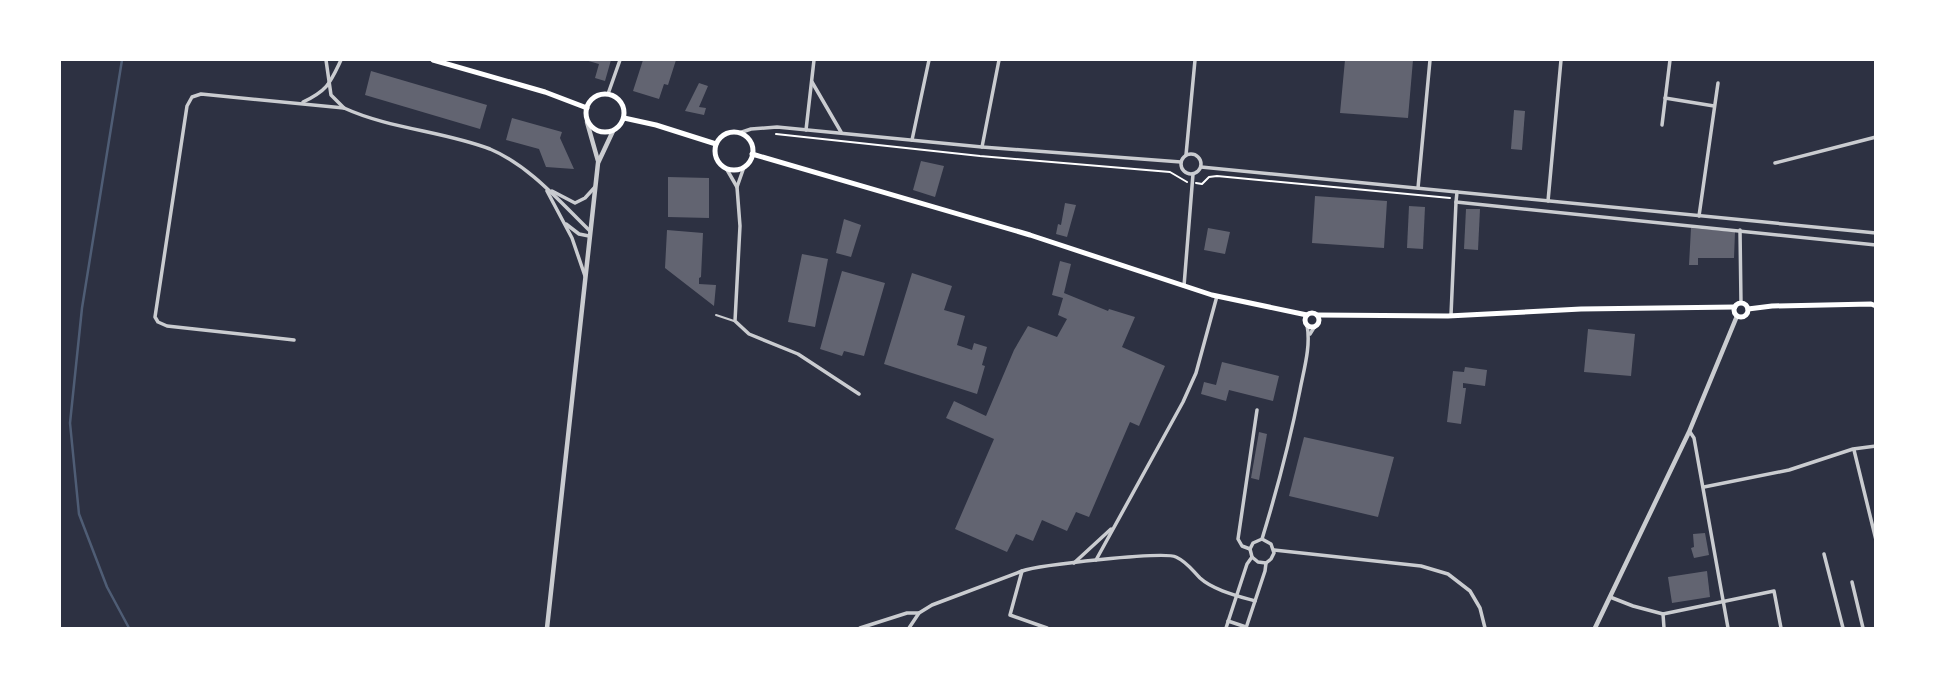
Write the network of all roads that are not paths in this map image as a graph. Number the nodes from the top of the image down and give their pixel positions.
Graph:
1 (326, 60) edge
2 (341, 60) edge
3 (433, 60) edge
4 (620, 60) edge
5 (814, 60) edge
6 (929, 60) edge
7 (999, 60) edge
8 (1195, 60) edge
9 (1430, 60) edge
10 (1561, 60) edge
11 (1670, 60) edge
12 (811, 80) junction
13 (1718, 83) dead end
14 (330, 84) junction
15 (608, 94) junction
16 (1665, 98) junction
17 (301, 103) junction
18 (1715, 106) junction
19 (344, 108) junction
20 (587, 108) junction
21 (624, 118) junction
22 (587, 122) junction
23 (1661, 125) dead end
24 (806, 130) junction
25 (613, 131) junction
26 (841, 132) junction
27 (739, 133) junction
28 (1875, 137) edge
29 (912, 140) junction
30 (716, 144) junction
31 (982, 147) junction
32 (752, 154) junction
33 (1186, 155) junction
34 (1181, 162) junction
35 (598, 163) junction
36 (1775, 163) dead end
37 (744, 167) junction
38 (1201, 167) junction
39 (726, 168) junction
40 (1193, 174) junction
41 (544, 186) junction
42 (596, 186) junction
43 (737, 187) junction
44 (1418, 188) junction
45 (1457, 192) junction
46 (1456, 200) junction
47 (1548, 201) junction
48 (1699, 216) junction
49 (563, 220) junction
50 (1740, 230) junction
51 (1875, 233) edge
52 (590, 234) junction
53 (1875, 245) edge
54 (586, 278) junction
55 (1184, 286) junction
56 (1217, 296) junction
57 (1741, 303) junction
58 (1874, 304) edge
59 (1735, 307) junction
60 (1748, 309) junction
61 (716, 315) dead end
62 (1317, 315) junction
63 (1333, 316) junction
64 (1451, 316) junction
65 (1737, 316) junction
66 (1306, 320) junction
67 (735, 321) junction
68 (1317, 325) junction
69 (1309, 336) junction
70 (294, 340) dead end
71 (859, 394) dead end
72 (1256, 411) dead end
73 (1689, 432) junction
74 (1875, 446) edge
75 (1853, 449) junction
76 (1704, 486) junction
77 (1113, 528) junction
78 (1262, 539) junction
79 (1875, 540) edge
80 (1250, 549) junction
81 (1274, 550) junction
82 (1824, 554) dead end
83 (1252, 557) junction
84 (1095, 561) junction
85 (1266, 562) junction
86 (1074, 563) junction
87 (1022, 571) junction
88 (1852, 582) dead end
89 (1236, 596) junction
90 (1610, 597) junction
91 (1255, 601) junction
92 (1723, 602) junction
93 (919, 613) junction
94 (1664, 614) junction
95 (1228, 621) junction
96 (547, 628) edge
97 (860, 628) edge
98 (909, 628) edge
99 (1047, 628) edge
100 (1226, 628) edge
101 (1246, 628) edge
102 (1485, 628) edge
103 (1595, 628) edge
104 (1664, 628) edge
105 (1728, 628) edge
106 (1781, 628) edge
107 (1843, 628) edge
108 (1863, 628) edge

1 - 14 street
2 - 14 street
3 - 20 main road
4 - 15 street
5 - 12 street
6 - 29 street
7 - 31 street
8 - 33 street
9 - 44 street
10 - 47 street
11 - 16 street
12 - 24 street
12 - 26 street
13 - 18 street
14 - 17 street
14 - 19 street
15 - 20 main road
15 - 21 main road
16 - 18 street
16 - 23 street
17 - 19 street
17 - 70 street
18 - 48 street
19 - 41 street
20 - 22 main road
21 - 25 main road
21 - 30 main road
22 - 25 main road
22 - 35 street
24 - 26 street
24 - 27 street
25 - 35 street
26 - 29 street
27 - 30 main road
27 - 32 main road
28 - 36 street
29 - 31 street
30 - 39 main road
31 - 34 street
32 - 37 main road
32 - 55 main road
33 - 34 street
33 - 38 street
34 - 40 street
35 - 42 street
37 - 39 main road
37 - 43 street
38 - 40 street
38 - 44 street
39 - 43 street
40 - 55 street
41 - 42 street
41 - 49 street
41 - 52 street
42 - 52 street
43 - 67 street
44 - 45 street
45 - 46 street
45 - 47 street
46 - 50 street
46 - 64 street
47 - 48 street
48 - 51 street
49 - 52 street
49 - 54 street
50 - 53 street
50 - 57 street
52 - 54 street
54 - 96 street
55 - 56 main road
56 - 66 main road
56 - 77 street
57 - 59 main road
57 - 60 main road
58 - 60 main road
59 - 64 main road
59 - 65 main road
60 - 65 main road
61 - 67 lane
62 - 63 main road
62 - 66 main road
62 - 68 main road
63 - 64 main road
63 - 68 main road
65 - 73 street
66 - 68 main road
66 - 69 street
67 - 71 street
68 - 69 street
69 - 78 street
72 - 80 street
73 - 76 street
73 - 90 street
74 - 75 street
75 - 76 street
75 - 79 street
76 - 92 street
77 - 84 street
77 - 86 street
78 - 80 street
78 - 81 street
80 - 83 street
81 - 85 street
81 - 102 street
82 - 107 street
83 - 85 street
83 - 89 street
84 - 86 street
84 - 89 street
85 - 91 street
86 - 87 street
87 - 93 street
87 - 99 street
88 - 108 street
89 - 91 street
89 - 95 street
90 - 94 street
90 - 103 street
91 - 101 street
92 - 94 street
92 - 105 street
92 - 106 street
93 - 97 street
93 - 98 street
94 - 104 street
95 - 100 street
95 - 101 street

